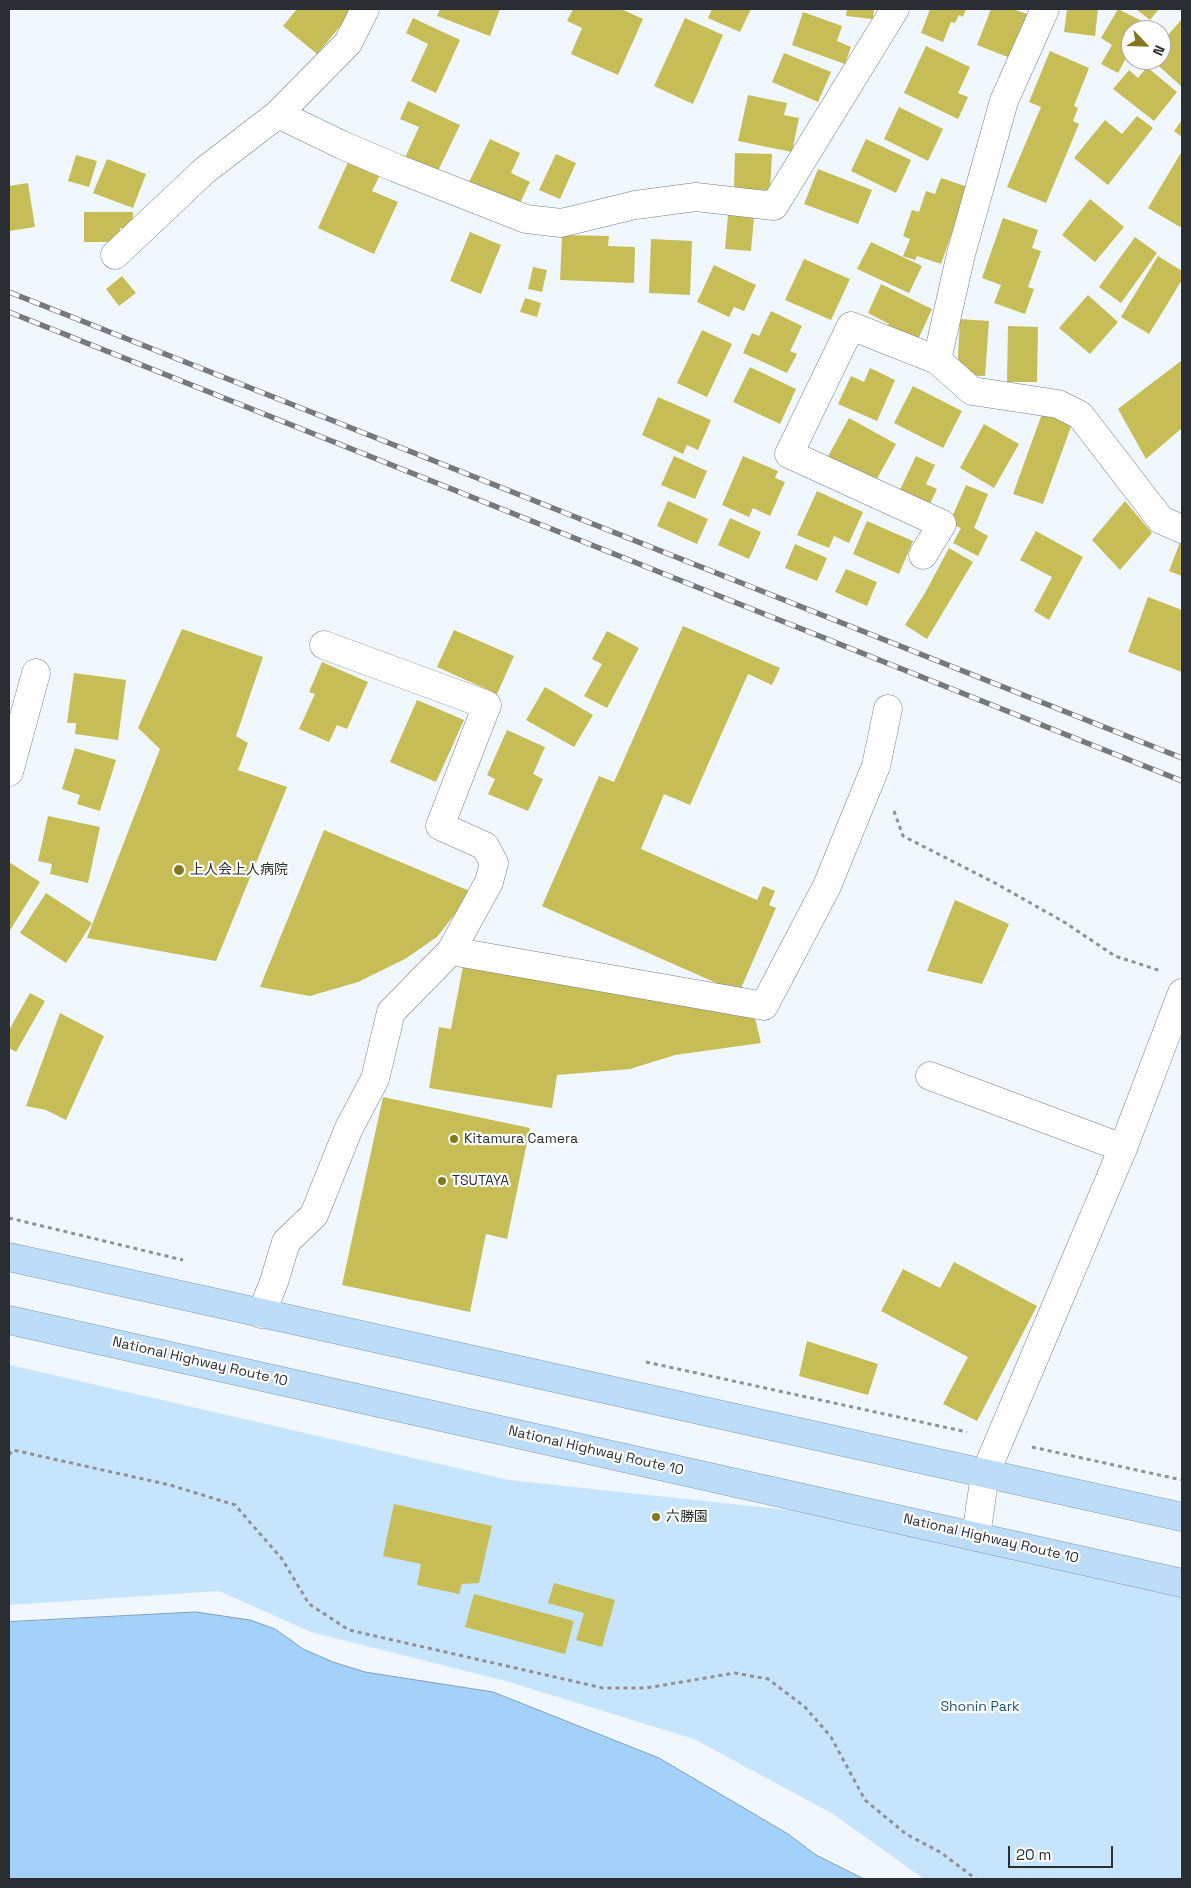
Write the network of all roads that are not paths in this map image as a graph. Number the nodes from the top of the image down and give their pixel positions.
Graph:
1 (365, 9) edge
2 (895, 9) edge
3 (1045, 9) edge
4 (278, 114) junction
5 (115, 255) dead end
6 (937, 360) junction
7 (1182, 529) edge
8 (923, 555) dead end
9 (324, 645) dead end
10 (36, 673) dead end
11 (888, 709) dead end
12 (9, 772) edge
13 (451, 952) junction
14 (1182, 993) edge
15 (930, 1076) dead end
16 (1123, 1148) junction
17 (9, 1258) edge
18 (261, 1314) junction
19 (9, 1320) edge
20 (985, 1474) junction
21 (1182, 1517) edge
22 (976, 1536) junction
23 (1182, 1582) edge

1 - 4 street
2 - 4 street
3 - 6 street
4 - 5 street
6 - 7 street
6 - 8 street
9 - 13 street
10 - 12 street
11 - 13 street
13 - 18 street
14 - 16 street
15 - 16 street
16 - 20 street
17 - 18 highway
18 - 20 highway
19 - 22 highway, National Highway Route 10
20 - 21 highway
20 - 22 street
22 - 23 highway, National Highway Route 10

